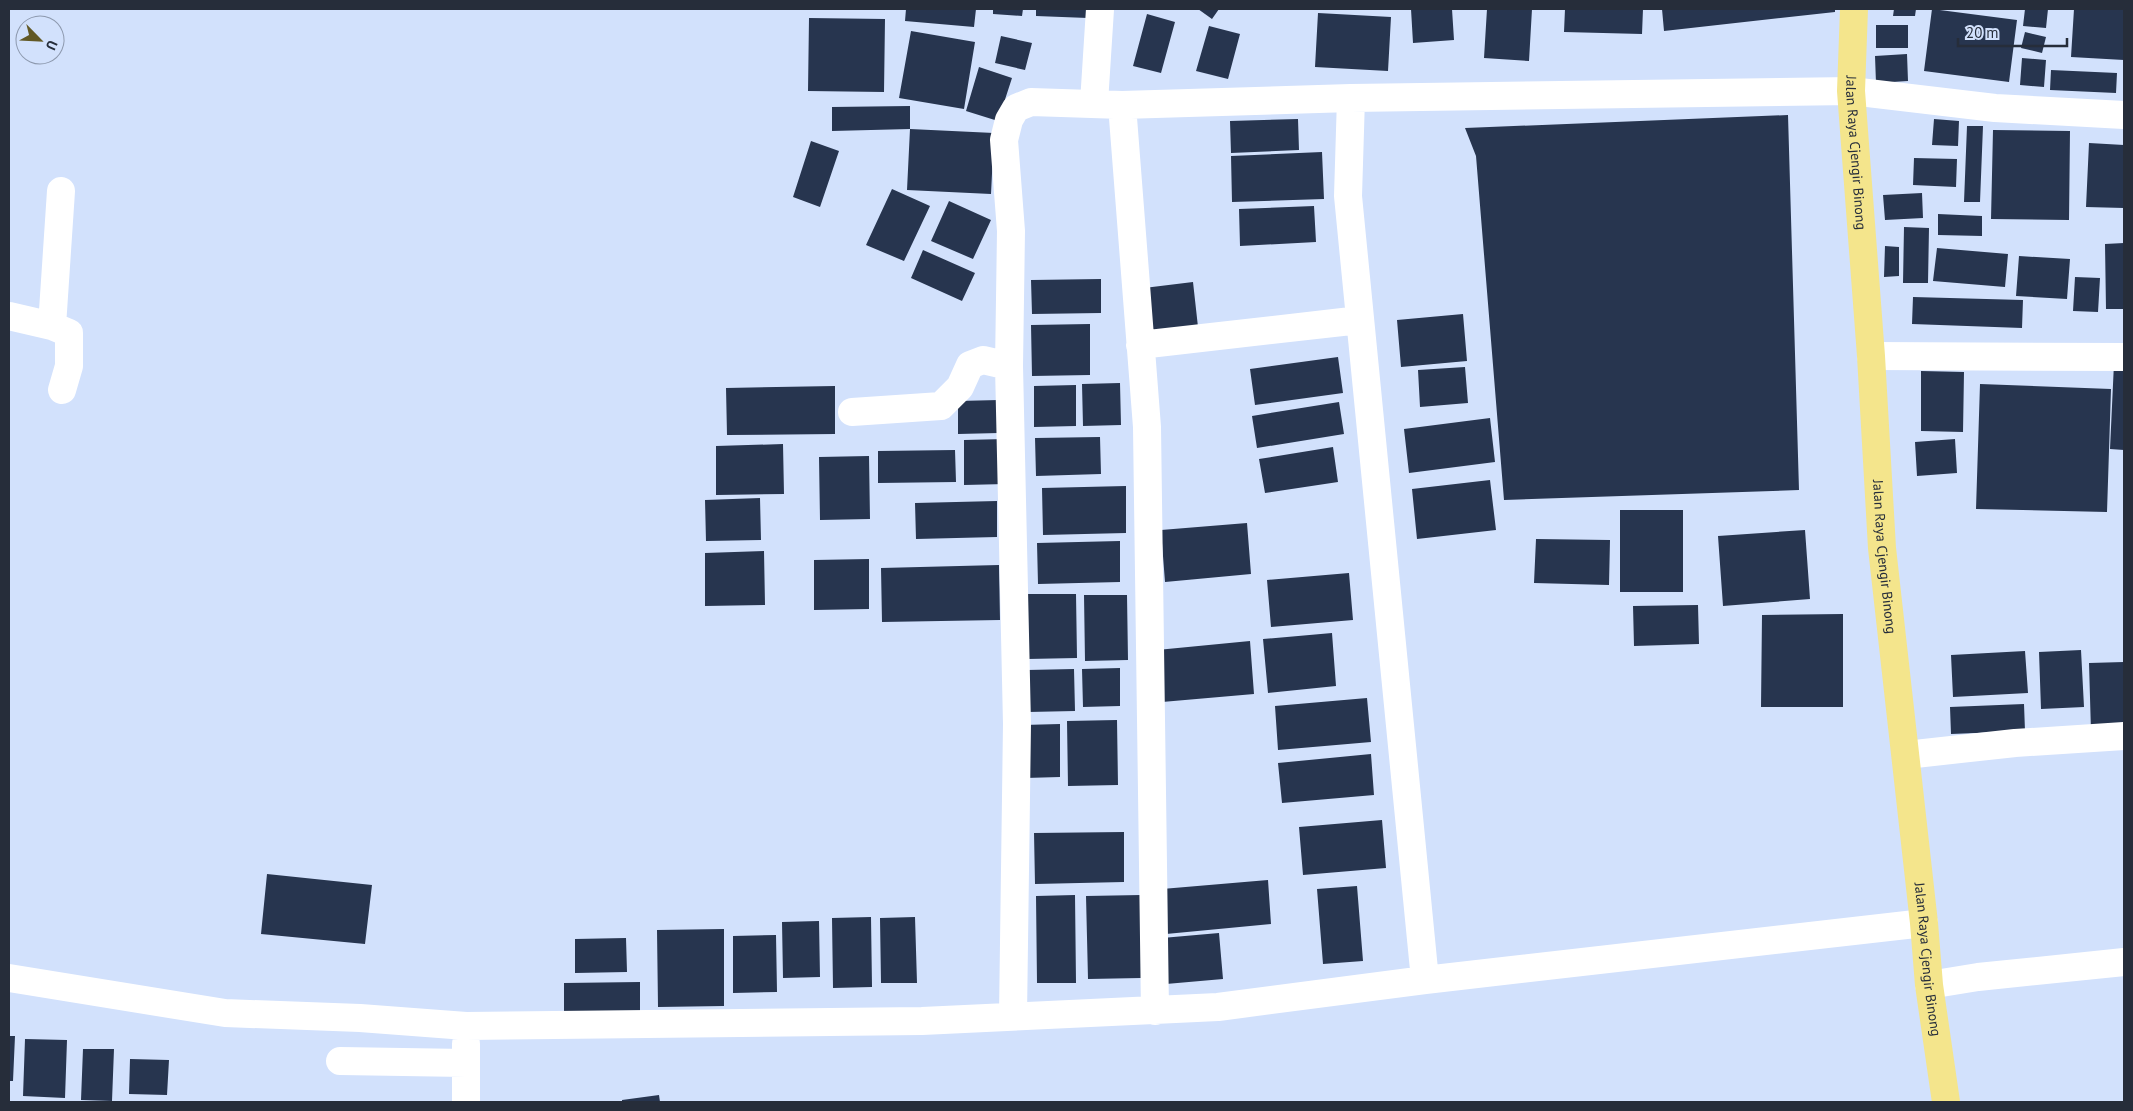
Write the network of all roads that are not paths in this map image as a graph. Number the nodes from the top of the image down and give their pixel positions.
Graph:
1 (1100, 9) edge
2 (1854, 9) edge
3 (1851, 91) junction
4 (1351, 98) junction
5 (1094, 103) junction
6 (1122, 105) junction
7 (2124, 115) edge
8 (61, 191) dead end
9 (9, 316) edge
10 (1360, 320) junction
11 (52, 326) junction
12 (1140, 345) junction
13 (1872, 356) junction
14 (2124, 357) edge
15 (1009, 366) junction
16 (62, 390) dead end
17 (852, 412) dead end
18 (2124, 736) edge
19 (1906, 755) junction
20 (1924, 923) junction
21 (2124, 962) edge
22 (9, 978) edge
23 (1425, 980) junction
24 (1929, 985) junction
25 (1156, 1011) junction
26 (1013, 1016) junction
27 (466, 1026) junction
28 (340, 1061) dead end
29 (466, 1063) junction
30 (466, 1102) edge
31 (1946, 1102) edge

1 - 5 street
2 - 3 main road, Jalan Raya Cjengir Binong
3 - 4 street
3 - 7 street
3 - 13 main road, Jalan Raya Cjengir Binong
4 - 6 street
4 - 10 street
5 - 6 street
5 - 15 street
6 - 12 street
8 - 11 street
9 - 11 street
10 - 12 street
10 - 23 street
11 - 16 street
12 - 25 street
13 - 14 street
13 - 19 main road, Jalan Raya Cjengir Binong
15 - 17 street
15 - 26 street
18 - 19 street
19 - 20 main road, Jalan Raya Cjengir Binong
20 - 23 street
20 - 24 main road, Jalan Raya Cjengir Binong
21 - 24 street
22 - 27 street
23 - 25 street
24 - 31 main road, Jalan Raya Cjengir Binong
25 - 26 street
26 - 27 street
27 - 29 street
28 - 29 street
29 - 30 street

